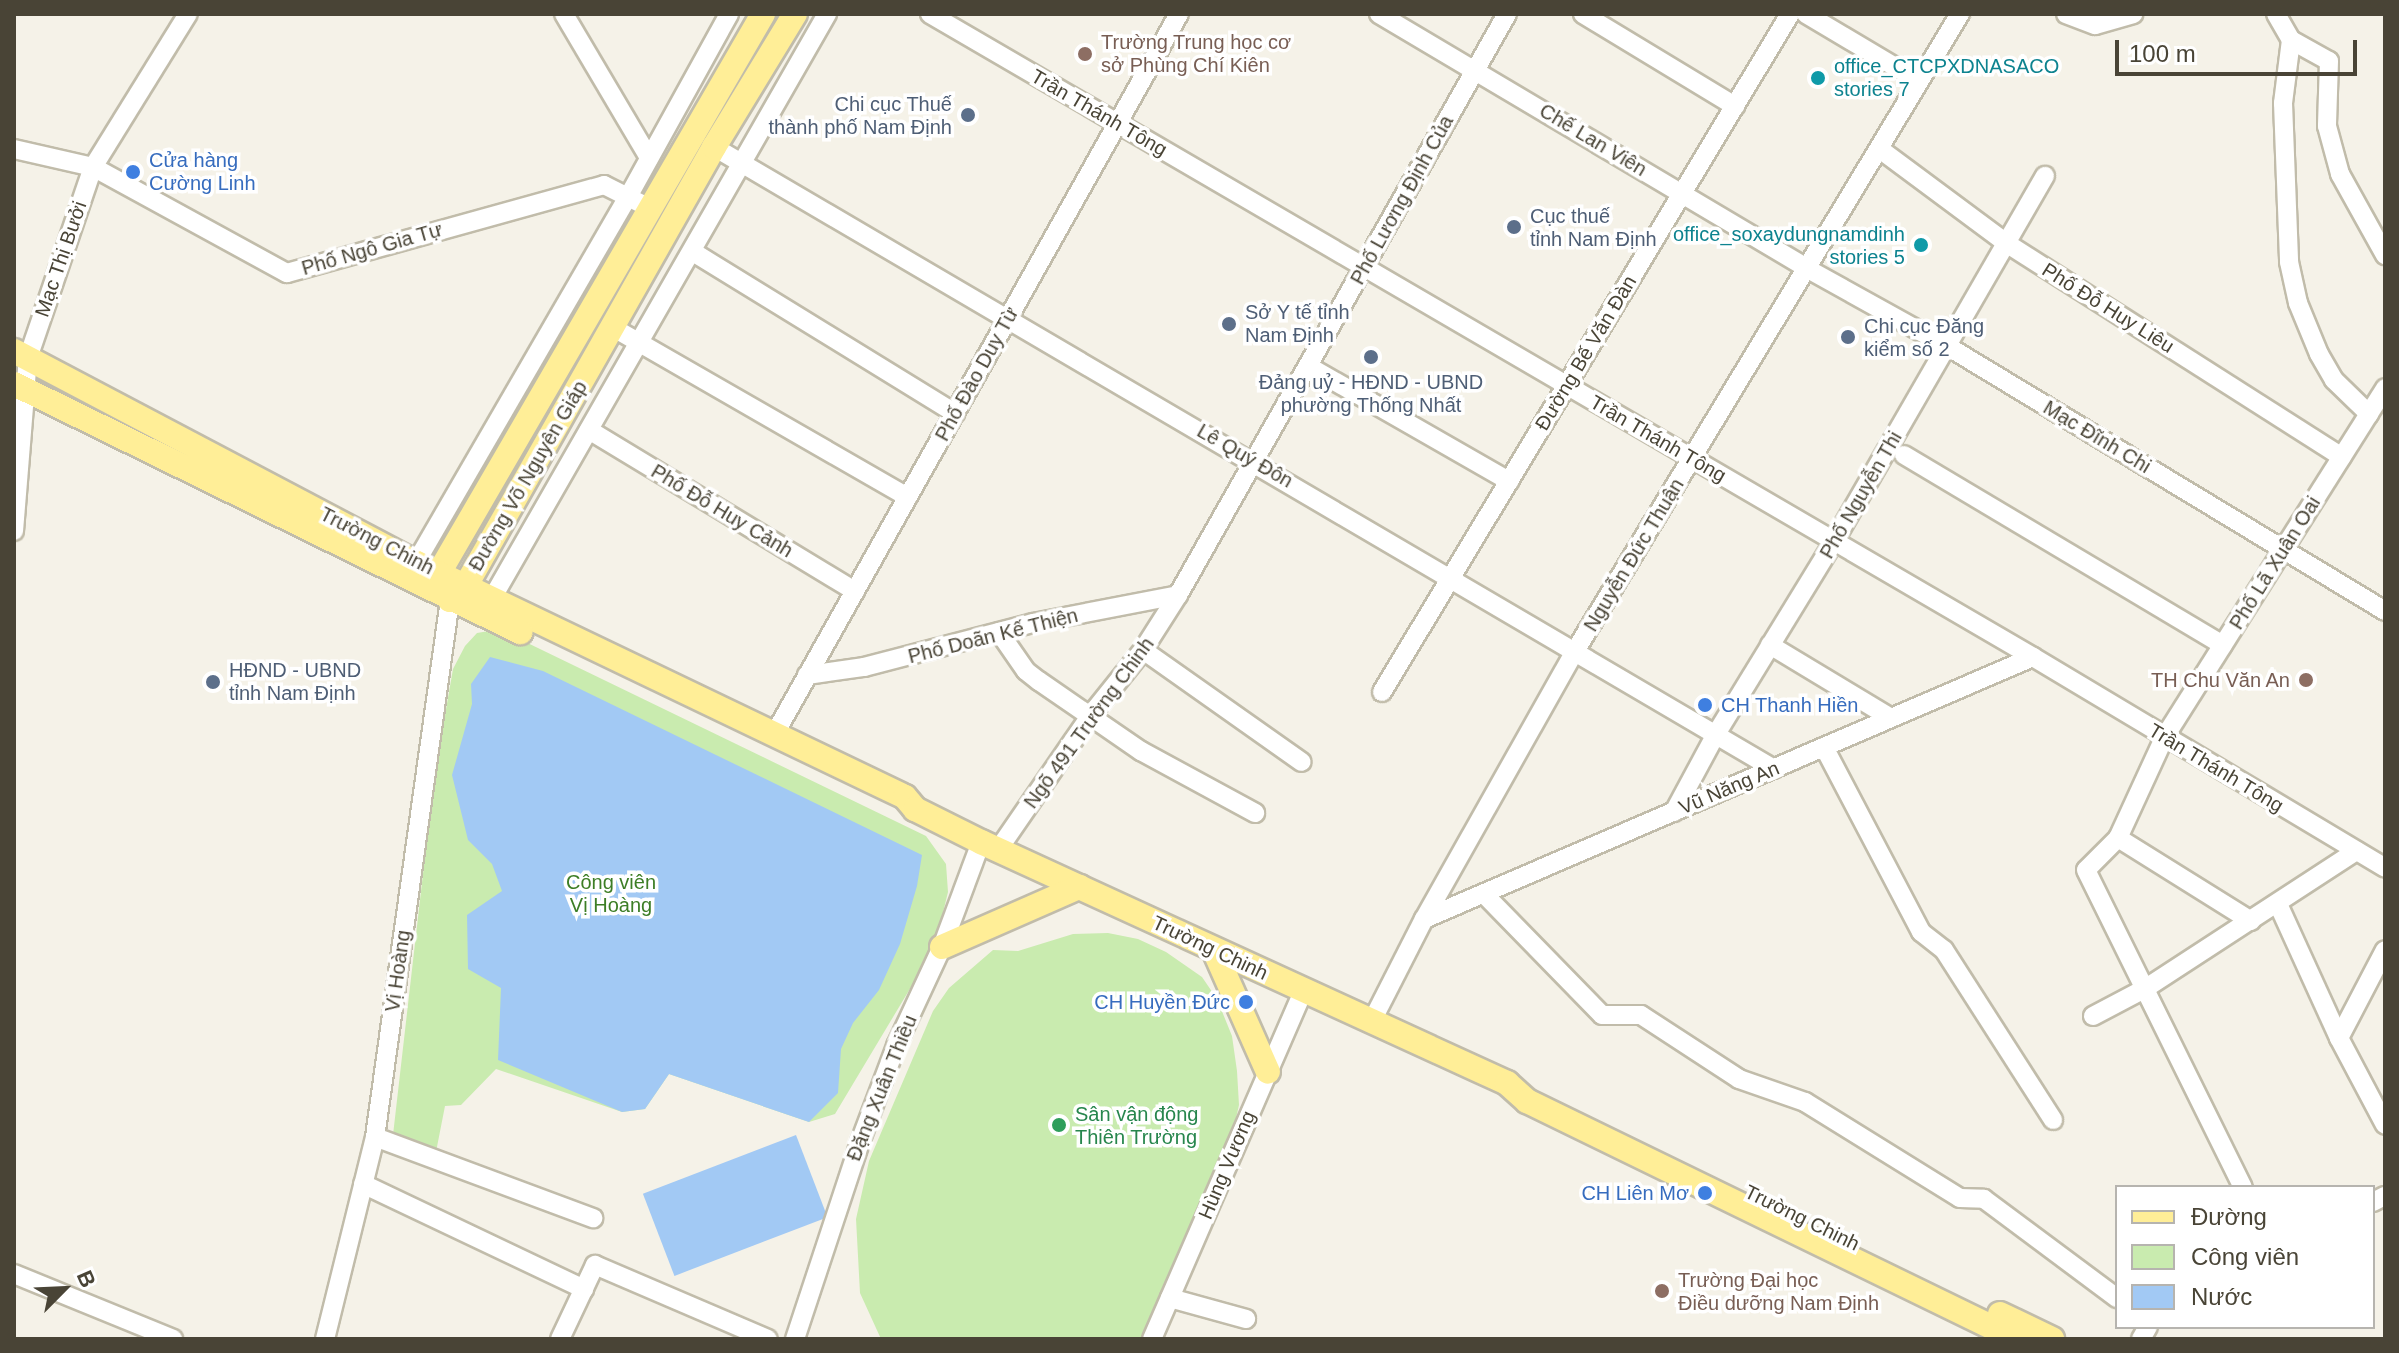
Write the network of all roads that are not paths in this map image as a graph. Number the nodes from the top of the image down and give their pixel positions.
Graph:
1 (188, 14) edge
2 (564, 14) edge
3 (729, 14) edge
4 (763, 14) edge
5 (795, 14) edge
6 (827, 14) edge
7 (930, 14) edge
8 (1179, 14) edge
9 (1379, 14) edge
10 (1507, 14) edge
11 (1583, 14) edge
12 (1790, 14) edge
13 (1806, 14) edge
14 (1960, 14) edge
15 (2066, 14) edge
16 (2133, 14) edge
17 (2276, 14) edge
18 (2291, 40) junction
19 (1476, 70) junction
20 (1919, 81) junction
21 (1735, 106) junction
22 (1117, 124) junction
23 (714, 147) junction
24 (14, 149) edge
25 (1881, 150) junction
26 (649, 158) junction
27 (743, 163) junction
28 (93, 167) junction
29 (2045, 176) dead end
30 (1682, 193) junction
31 (628, 197) junction
32 (652, 209) junction
33 (2006, 243) junction
34 (693, 252) junction
35 (2385, 255) edge
36 (1363, 268) junction
37 (1806, 268) junction
38 (1008, 318) junction
39 (612, 327) junction
40 (640, 343) junction
41 (1947, 346) junction
42 (21, 354) edge
43 (1308, 366) junction
44 (1566, 386) junction
45 (20, 387) edge
46 (2385, 388) edge
47 (955, 413) junction
48 (2369, 414) junction
49 (589, 430) junction
50 (1904, 455) dead end
51 (2342, 457) junction
52 (1693, 458) junction
53 (1254, 461) junction
54 (1509, 481) junction
55 (908, 497) junction
56 (14, 531) edge
57 (1833, 543) junction
58 (2283, 550) junction
59 (411, 570) junction
60 (439, 573) junction
61 (1450, 578) junction
62 (855, 591) junction
63 (458, 593) junction
64 (1178, 595) junction
65 (487, 607) junction
66 (2385, 611) edge
67 (999, 632) junction
68 (1770, 645) junction
69 (2223, 645) junction
70 (1143, 650) junction
71 (1574, 653) junction
72 (2033, 657) junction
73 (807, 675) junction
74 (1382, 692) dead end
75 (1090, 716) junction
76 (1891, 718) junction
77 (1716, 734) junction
78 (774, 735) junction
79 (2164, 738) junction
80 (1824, 747) junction
81 (1302, 762) dead end
82 (1774, 769) junction
83 (915, 809) junction
84 (1674, 812) junction
85 (1255, 813) dead end
86 (2118, 838) junction
87 (989, 846) junction
88 (2356, 851) junction
89 (2385, 868) edge
90 (1079, 887) junction
91 (1484, 894) junction
92 (2278, 904) junction
93 (1424, 919) junction
94 (2251, 921) junction
95 (942, 947) junction
96 (1214, 950) junction
97 (2385, 950) edge
98 (2380, 975) edge
99 (2146, 988) junction
100 (1303, 991) junction
101 (2093, 1016) dead end
102 (1372, 1021) junction
103 (2339, 1038) junction
104 (1268, 1072) junction
105 (1507, 1083) junction
106 (2053, 1120) dead end
107 (2385, 1125) edge
108 (375, 1137) junction
109 (363, 1184) junction
110 (2242, 1185) edge
111 (593, 1218) dead end
112 (14, 1274) edge
113 (584, 1289) junction
114 (2115, 1297) edge
115 (1170, 1298) junction
116 (1246, 1319) dead end
117 (173, 1339) edge
118 (325, 1339) edge
119 (560, 1339) edge
120 (768, 1339) edge
121 (795, 1339) edge
122 (1152, 1339) edge
123 (2016, 1339) edge
124 (2052, 1339) edge

1 - 28 street, Mạc Thị Bưởi
2 - 26 street
3 - 26 street
4 - 32 main road, Đường Võ Nguyên Giáp
5 - 23 main road, Đường Võ Nguyên Giáp
6 - 27 street, Đường Võ Nguyên Giáp
7 - 22 street, Trần Thánh Tông
8 - 22 street, Phố Đào Duy Từ
9 - 19 street, Chế Lan Viên
10 - 19 street, Phố Lương Định Của
11 - 21 street
12 - 21 street, Đường Bế Văn Đàn
13 - 20 street
14 - 20 street, Nguyễn Đức Thuận
15 - 16 street
17 - 18 street
18 - 35 street
18 - 48 street
19 - 30 street, Chế Lan Viên
19 - 36 street, Phố Lương Định Của
20 - 25 street, Nguyễn Đức Thuận
21 - 30 street, Đường Bế Văn Đàn
22 - 36 street, Trần Thánh Tông
22 - 38 street, Phố Đào Duy Từ
23 - 27 street, Lê Quý Đôn
23 - 39 main road, Đường Võ Nguyên Giáp
24 - 28 street, Phố Ngô Gia Tự
25 - 33 street, Phố Đỗ Huy Liêu
25 - 37 street, Nguyễn Đức Thuận
26 - 31 street
27 - 34 street, Đường Võ Nguyên Giáp
27 - 38 street, Lê Quý Đôn
28 - 31 street, Phố Ngô Gia Tự
28 - 42 street, Mạc Thị Bưởi
29 - 33 street, Phố Nguyễn Thi
30 - 37 street, Chế Lan Viên
30 - 44 street, Đường Bế Văn Đàn
31 - 32 street, Phố Ngô Gia Tự
31 - 59 street
32 - 60 main road, Đường Võ Nguyên Giáp
33 - 41 street, Phố Nguyễn Thi
33 - 51 street, Phố Đỗ Huy Liêu
34 - 40 street, Đường Võ Nguyên Giáp
34 - 47 street
36 - 43 street, Phố Lương Định Của
36 - 44 street, Trần Thánh Tông
37 - 41 street, Mạc Đĩnh Chi
37 - 52 street, Nguyễn Đức Thuận
38 - 47 street, Phố Đào Duy Từ
38 - 53 street, Lê Quý Đôn
39 - 40 street
39 - 63 main road, Đường Võ Nguyên Giáp
40 - 49 street, Đường Võ Nguyên Giáp
40 - 55 street
41 - 57 street, Phố Nguyễn Thi
41 - 58 street, Mạc Đĩnh Chi
42 - 45 street, Mạc Thị Bưởi
42 - 59 main road, Trường Chinh
43 - 53 street, Phố Lương Định Của
43 - 54 street
44 - 52 street, Trần Thánh Tông
44 - 54 street, Đường Bế Văn Đàn
45 - 56 street, Mạc Thị Bưởi
45 - 59 main road, Trường Chinh
46 - 48 street, Phố Lã Xuân Oai
47 - 55 street, Phố Đào Duy Từ
48 - 51 street, Phố Lã Xuân Oai
49 - 62 street, Phố Đỗ Huy Cảnh
49 - 65 street, Đường Võ Nguyên Giáp
50 - 69 street
51 - 58 street, Phố Lã Xuân Oai
52 - 57 street, Trần Thánh Tông
52 - 71 street, Nguyễn Đức Thuận
53 - 61 street, Lê Quý Đôn
53 - 64 street, Phố Lương Định Của
54 - 61 street, Đường Bế Văn Đàn
55 - 62 street, Phố Đào Duy Từ
57 - 68 street, Phố Nguyễn Thi
57 - 72 street, Trần Thánh Tông
58 - 66 street, Mạc Đĩnh Chi
58 - 69 street, Phố Lã Xuân Oai
59 - 60 main road, Trường Chinh
59 - 63 main road, Trường Chinh
60 - 63 main road, Trường Chinh
61 - 71 street, Lê Quý Đôn
61 - 74 street, Đường Bế Văn Đàn
62 - 73 street, Phố Đào Duy Từ
63 - 65 main road, Trường Chinh
63 - 108 street, Vị Hoàng
64 - 67 street, Phố Doãn Kế Thiện
64 - 70 street, Ngõ 491 Trường Chinh
65 - 78 main road, Trường Chinh
65 - 83 main road, Trường Chinh
67 - 73 street, Phố Doãn Kế Thiện
67 - 75 street
68 - 76 street
68 - 77 street, Phố Nguyễn Thi
69 - 79 street, Phố Lã Xuân Oai
70 - 75 street, Ngõ 491 Trường Chinh
70 - 81 street
71 - 77 street, Lê Quý Đôn
71 - 93 street, Nguyễn Đức Thuận
72 - 76 street, Vũ Năng An
72 - 79 street, Trần Thánh Tông
73 - 78 street, Phố Đào Duy Từ
75 - 85 street
75 - 87 street, Ngõ 491 Trường Chinh
76 - 80 street, Vũ Năng An
77 - 82 street, Lê Quý Đôn
77 - 84 street, Phố Nguyễn Thi
78 - 83 main road, Trường Chinh
79 - 86 street, Phố Lã Xuân Oai
79 - 88 street, Trần Thánh Tông
80 - 82 street, Vũ Năng An
80 - 106 street
82 - 84 street, Vũ Năng An
83 - 87 main road, Trường Chinh
84 - 91 street, Vũ Năng An
86 - 94 street
86 - 99 street
87 - 90 main road, Trường Chinh
87 - 95 street, Đặng Xuân Thiều
88 - 89 street, Trần Thánh Tông
88 - 92 street
90 - 95 main road
90 - 96 main road, Trường Chinh
91 - 93 street, Vũ Năng An
91 - 114 street
92 - 94 street
92 - 103 street
93 - 102 street, Nguyễn Đức Thuận
94 - 99 street
95 - 121 street, Đặng Xuân Thiều
96 - 100 main road, Trường Chinh
96 - 104 main road
97 - 98 street
98 - 103 street
99 - 101 street
99 - 110 street
100 - 102 main road, Trường Chinh
100 - 104 street, Hùng Vương
102 - 105 main road, Trường Chinh
103 - 107 street
104 - 115 street, Hùng Vương
105 - 123 main road, Trường Chinh
105 - 124 main road, Trường Chinh
108 - 109 street, Vị Hoàng
108 - 111 street
109 - 113 street
109 - 118 street, Vị Hoàng
112 - 117 street
113 - 119 street
113 - 120 street
115 - 116 street
115 - 122 street, Hùng Vương

